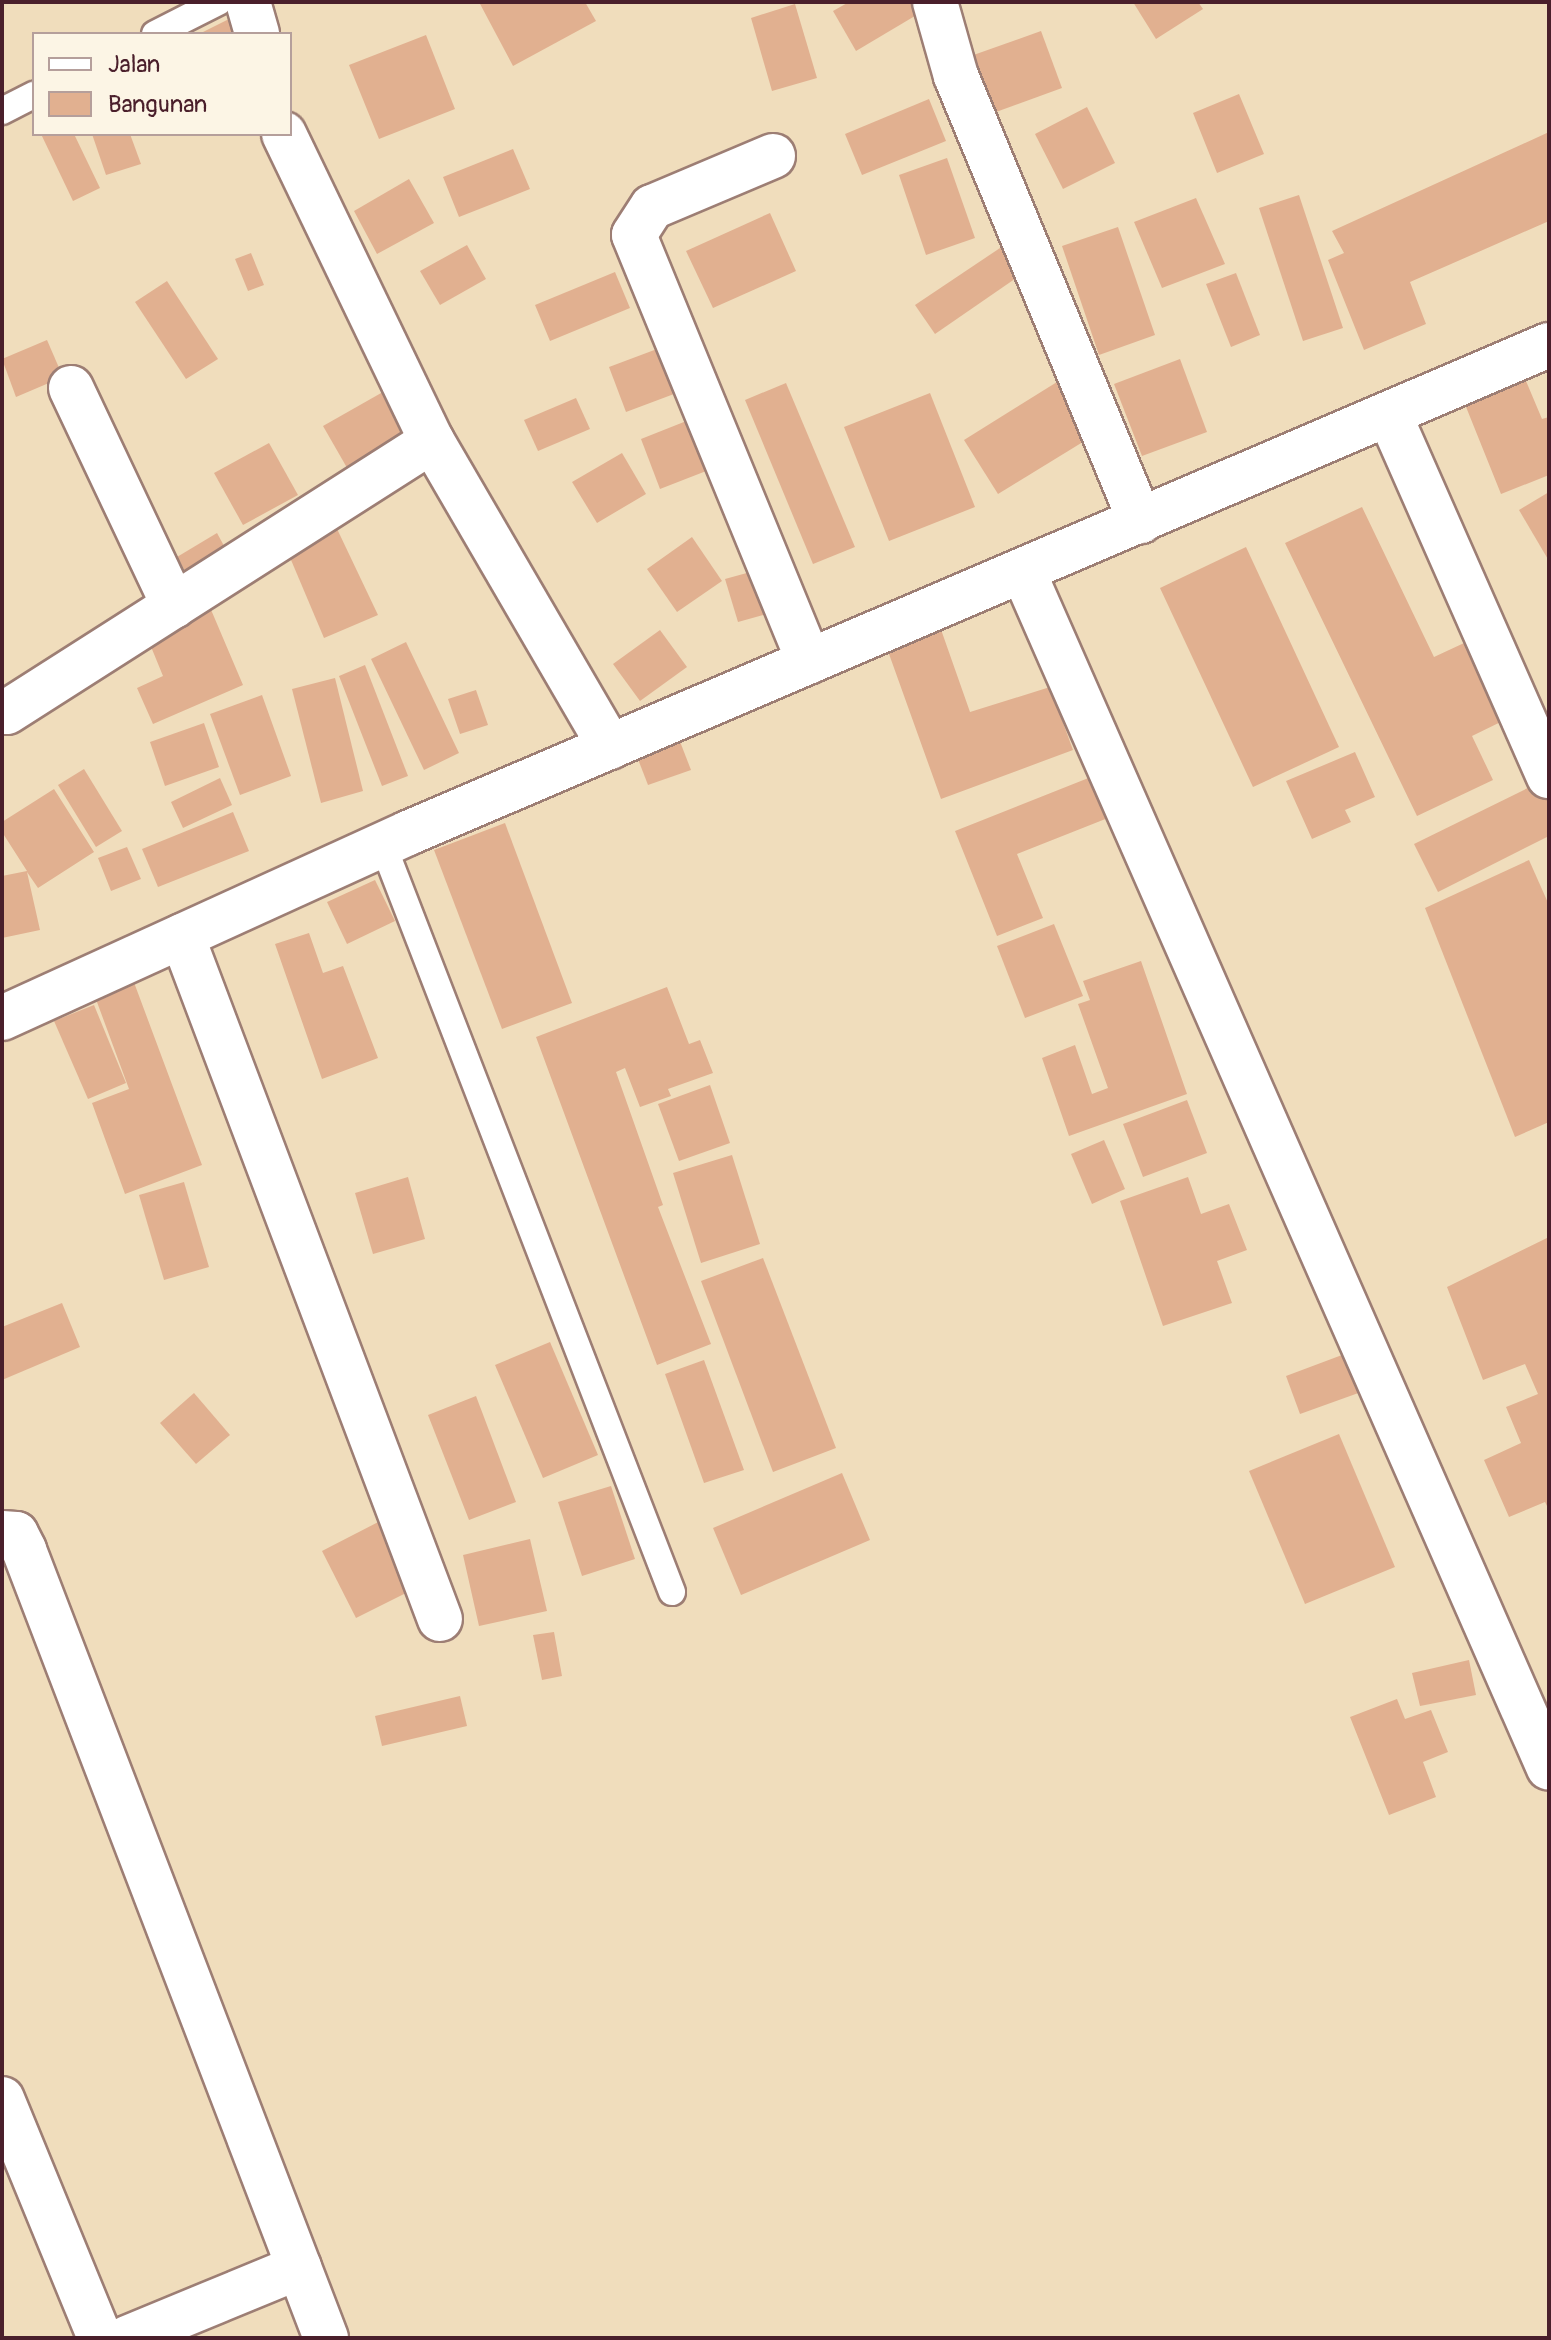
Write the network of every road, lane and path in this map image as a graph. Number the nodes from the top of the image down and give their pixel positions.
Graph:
1 (218, 2) edge
2 (248, 2) edge
3 (935, 2) edge
4 (159, 32) edge
5 (256, 32) edge
6 (32, 96) edge
7 (2, 111) edge
8 (285, 136) edge
9 (773, 156) dead end
10 (1549, 345) edge
11 (71, 388) dead end
12 (1389, 414) junction
13 (432, 441) junction
14 (1140, 521) junction
15 (1023, 571) junction
16 (174, 606) junction
17 (809, 662) junction
18 (7, 712) dead end
19 (610, 747) junction
20 (1549, 776) edge
21 (383, 845) junction
22 (182, 936) junction
23 (2, 1018) edge
24 (2, 1533) edge
25 (672, 1592) dead end
26 (440, 1619) dead end
27 (1549, 1768) edge
28 (2, 2099) edge
29 (299, 2267) junction
30 (100, 2338) edge
31 (127, 2338) edge
32 (326, 2338) edge

1 - 4 lane
2 - 5 street
3 - 14 street
6 - 7 lane
8 - 13 street
9 - 17 street
10 - 12 street
11 - 16 street
12 - 14 street
12 - 20 street
13 - 16 street
13 - 19 street
14 - 15 street
15 - 17 street
15 - 27 street
16 - 18 street
17 - 19 street
19 - 21 street
21 - 22 street
21 - 25 lane
22 - 23 street
22 - 26 street
24 - 29 street
28 - 30 street
29 - 31 street
29 - 32 street

